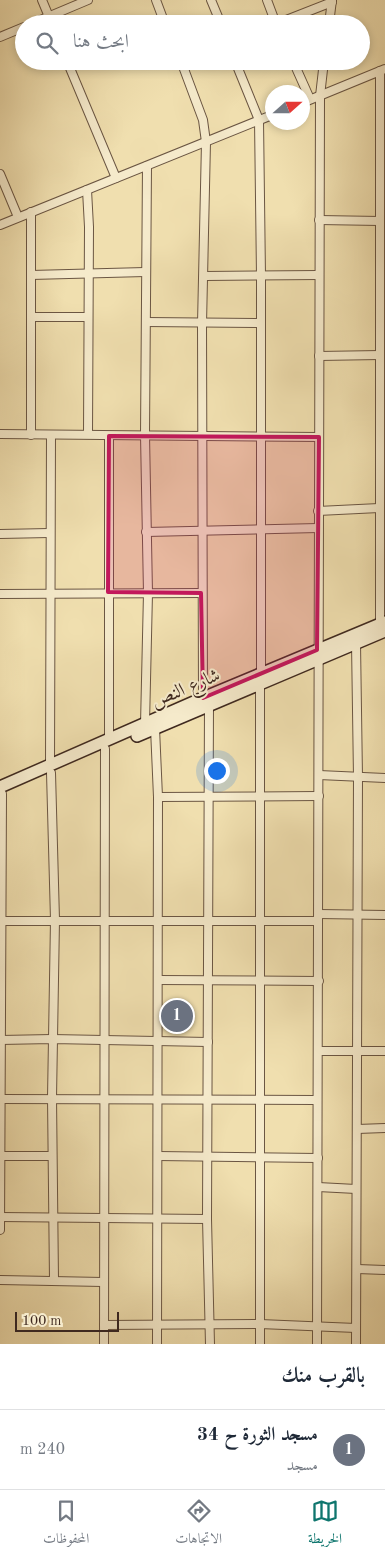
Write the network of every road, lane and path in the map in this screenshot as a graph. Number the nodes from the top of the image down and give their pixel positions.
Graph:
1 (42, 0) edge
2 (88, 0) edge
3 (156, 0) edge
4 (211, 0) edge
5 (267, 0) edge
6 (329, 2) edge
7 (48, 15) edge
8 (60, 15) edge
9 (162, 15) edge
10 (217, 15) edge
11 (273, 15) edge
12 (298, 15) edge
13 (329, 15) edge
14 (15, 30) edge
15 (0, 36) edge
16 (71, 70) edge
17 (184, 70) edge
18 (239, 70) edge
19 (296, 70) edge
20 (323, 70) edge
21 (383, 70) edge
22 (301, 85) edge
23 (320, 96) junction
24 (310, 100) edge
25 (265, 118) edge
26 (259, 120) junction
27 (206, 142) junction
28 (147, 166) junction
29 (0, 174) edge
30 (116, 178) junction
31 (383, 189) edge
32 (87, 190) junction
33 (32, 212) junction
34 (18, 217) junction
35 (319, 220) junction
36 (380, 221) junction
37 (0, 225) edge
38 (145, 272) junction
39 (88, 274) junction
40 (31, 275) junction
41 (319, 275) junction
42 (205, 276) junction
43 (261, 276) junction
44 (32, 317) junction
45 (88, 317) junction
46 (382, 320) edge
47 (146, 322) junction
48 (260, 323) junction
49 (202, 324) junction
50 (380, 355) junction
51 (319, 356) junction
52 (382, 392) edge
53 (0, 434) edge
54 (88, 434) junction
55 (31, 435) junction
56 (51, 435) junction
57 (145, 435) junction
58 (110, 436) junction
59 (202, 436) junction
60 (261, 436) junction
61 (319, 437) junction
62 (382, 498) edge
63 (379, 508) junction
64 (318, 510) junction
65 (318, 528) junction
66 (259, 530) junction
67 (146, 532) junction
68 (202, 532) junction
69 (49, 533) junction
70 (0, 534) edge
71 (108, 592) junction
72 (50, 593) junction
73 (148, 593) junction
74 (202, 593) junction
75 (0, 594) edge
76 (383, 626) edge
77 (356, 643) junction
78 (318, 654) junction
79 (261, 678) junction
80 (206, 701) junction
81 (150, 726) junction
82 (107, 744) junction
83 (51, 769) junction
84 (320, 775) junction
85 (358, 776) junction
86 (385, 778) edge
87 (1, 792) edge
88 (319, 796) junction
89 (158, 797) junction
90 (210, 797) junction
91 (261, 797) junction
92 (356, 915) junction
93 (385, 915) edge
94 (318, 917) junction
95 (55, 920) junction
96 (105, 920) junction
97 (157, 920) junction
98 (209, 920) junction
99 (1, 921) edge
100 (260, 921) junction
101 (158, 980) junction
102 (208, 980) junction
103 (319, 981) junction
104 (260, 982) junction
105 (52, 1039) junction
106 (0, 1040) edge
107 (105, 1040) junction
108 (158, 1041) junction
109 (208, 1042) junction
110 (318, 1051) junction
111 (385, 1051) edge
112 (357, 1052) junction
113 (52, 1098) junction
114 (104, 1098) junction
115 (208, 1098) junction
116 (1, 1099) edge
117 (158, 1099) junction
118 (261, 1099) junction
119 (317, 1100) junction
120 (385, 1128) edge
121 (356, 1129) junction
122 (0, 1156) edge
123 (52, 1156) junction
124 (158, 1156) junction
125 (261, 1157) junction
126 (207, 1158) junction
127 (318, 1158) junction
128 (318, 1187) junction
129 (356, 1189) junction
130 (0, 1216) edge
131 (52, 1218) junction
132 (157, 1218) junction
133 (102, 1219) junction
134 (207, 1219) junction
135 (0, 1230) edge
136 (356, 1269) junction
137 (385, 1270) edge
138 (0, 1280) edge
139 (54, 1280) junction
140 (103, 1282) junction
141 (260, 1324) junction
142 (104, 1326) junction
143 (157, 1326) junction
144 (210, 1326) junction
145 (317, 1326) junction
146 (356, 1328) junction
147 (104, 1344) edge
148 (157, 1344) edge
149 (210, 1344) edge
150 (260, 1344) edge
151 (317, 1344) edge
152 (356, 1344) edge

1 - 7 street
2 - 8 street
3 - 9 street
4 - 10 street
5 - 11 street
6 - 12 street
6 - 13 street
14 - 15 street
16 - 30 street
17 - 27 street
18 - 26 street
19 - 22 street
20 - 23 street
21 - 23 street
21 - 31 street
23 - 24 street
23 - 35 street
25 - 26 street
26 - 27 street
26 - 43 street
27 - 28 street
27 - 42 street
28 - 30 street
28 - 38 street
29 - 34 street
30 - 32 street
31 - 36 street
32 - 33 street
32 - 39 street
33 - 34 street
33 - 40 street
34 - 37 street
35 - 36 street
35 - 41 street
36 - 46 street
38 - 39 street
38 - 47 street
39 - 40 street
39 - 45 street
40 - 44 street
41 - 43 street
41 - 51 street
42 - 43 street
42 - 49 street
43 - 48 street
44 - 45 street
44 - 55 street
45 - 54 street
46 - 50 street
47 - 49 street
47 - 57 street
48 - 49 street
48 - 60 street
49 - 59 street
50 - 51 street
50 - 52 street
51 - 61 street
52 - 62 street
53 - 55 street
54 - 56 street
54 - 58 street
55 - 56 street
56 - 69 street
57 - 58 street
57 - 59 street
57 - 67 street
58 - 71 street
59 - 60 street
59 - 68 street
60 - 61 street
60 - 66 street
61 - 64 street
62 - 63 street
63 - 64 street
63 - 76 street
64 - 65 street
65 - 66 street
65 - 78 street
66 - 68 street
66 - 79 street
67 - 68 street
67 - 73 street
68 - 74 street
69 - 70 street
69 - 72 street
71 - 72 street
71 - 73 street
71 - 82 street
72 - 75 street
72 - 83 street
73 - 74 street
73 - 81 street
74 - 80 street
76 - 77 main road, شارع النص
76 - 78 main road, شارع النص
77 - 78 main road, شارع النص
77 - 85 street
78 - 79 main road, شارع النص
78 - 84 street
79 - 80 main road, شارع النص
79 - 91 street
80 - 81 main road, شارع النص
80 - 90 street
81 - 82 main road, شارع النص
81 - 89 street
82 - 83 main road, شارع النص
82 - 96 street
83 - 87 main road, شارع النص
83 - 95 street
84 - 85 street
84 - 88 street
85 - 86 street
85 - 92 street
87 - 99 street
88 - 91 street
88 - 94 street
89 - 90 street
89 - 97 street
90 - 91 street
90 - 98 street
91 - 100 street
92 - 93 street
92 - 94 street
92 - 112 street
94 - 100 street
94 - 103 street
95 - 96 street
95 - 99 street
95 - 105 street
96 - 97 street
96 - 107 street
97 - 98 street
97 - 101 street
98 - 100 street
98 - 102 street
99 - 106 street
100 - 104 street
101 - 102 street
101 - 108 street
102 - 104 street
102 - 109 street
103 - 104 street
103 - 110 street
104 - 118 street
105 - 106 street
105 - 107 street
105 - 113 street
106 - 116 street
107 - 108 street
107 - 114 street
108 - 109 street
108 - 117 street
109 - 115 street
110 - 112 street
110 - 119 street
111 - 112 street
112 - 121 street
113 - 114 street
113 - 116 street
113 - 123 street
114 - 117 street
114 - 133 street
115 - 117 street
115 - 118 street
115 - 126 street
116 - 122 street
117 - 124 street
118 - 119 street
118 - 125 street
119 - 127 street
120 - 121 street
121 - 129 street
122 - 123 street
122 - 130 street
123 - 131 street
124 - 126 street
124 - 132 street
125 - 126 street
125 - 127 street
125 - 141 street
126 - 134 street
127 - 128 street
128 - 129 street
128 - 145 street
129 - 136 street
130 - 131 street
130 - 135 street
131 - 133 street
131 - 139 street
132 - 133 street
132 - 134 street
132 - 143 street
133 - 140 street
134 - 144 street
136 - 137 street
136 - 146 street
138 - 139 street
139 - 140 street
140 - 142 street
141 - 144 street
141 - 145 street
141 - 150 street
142 - 143 street
142 - 147 street
143 - 144 street
143 - 148 street
144 - 149 street
145 - 146 street
145 - 151 street
146 - 152 street

